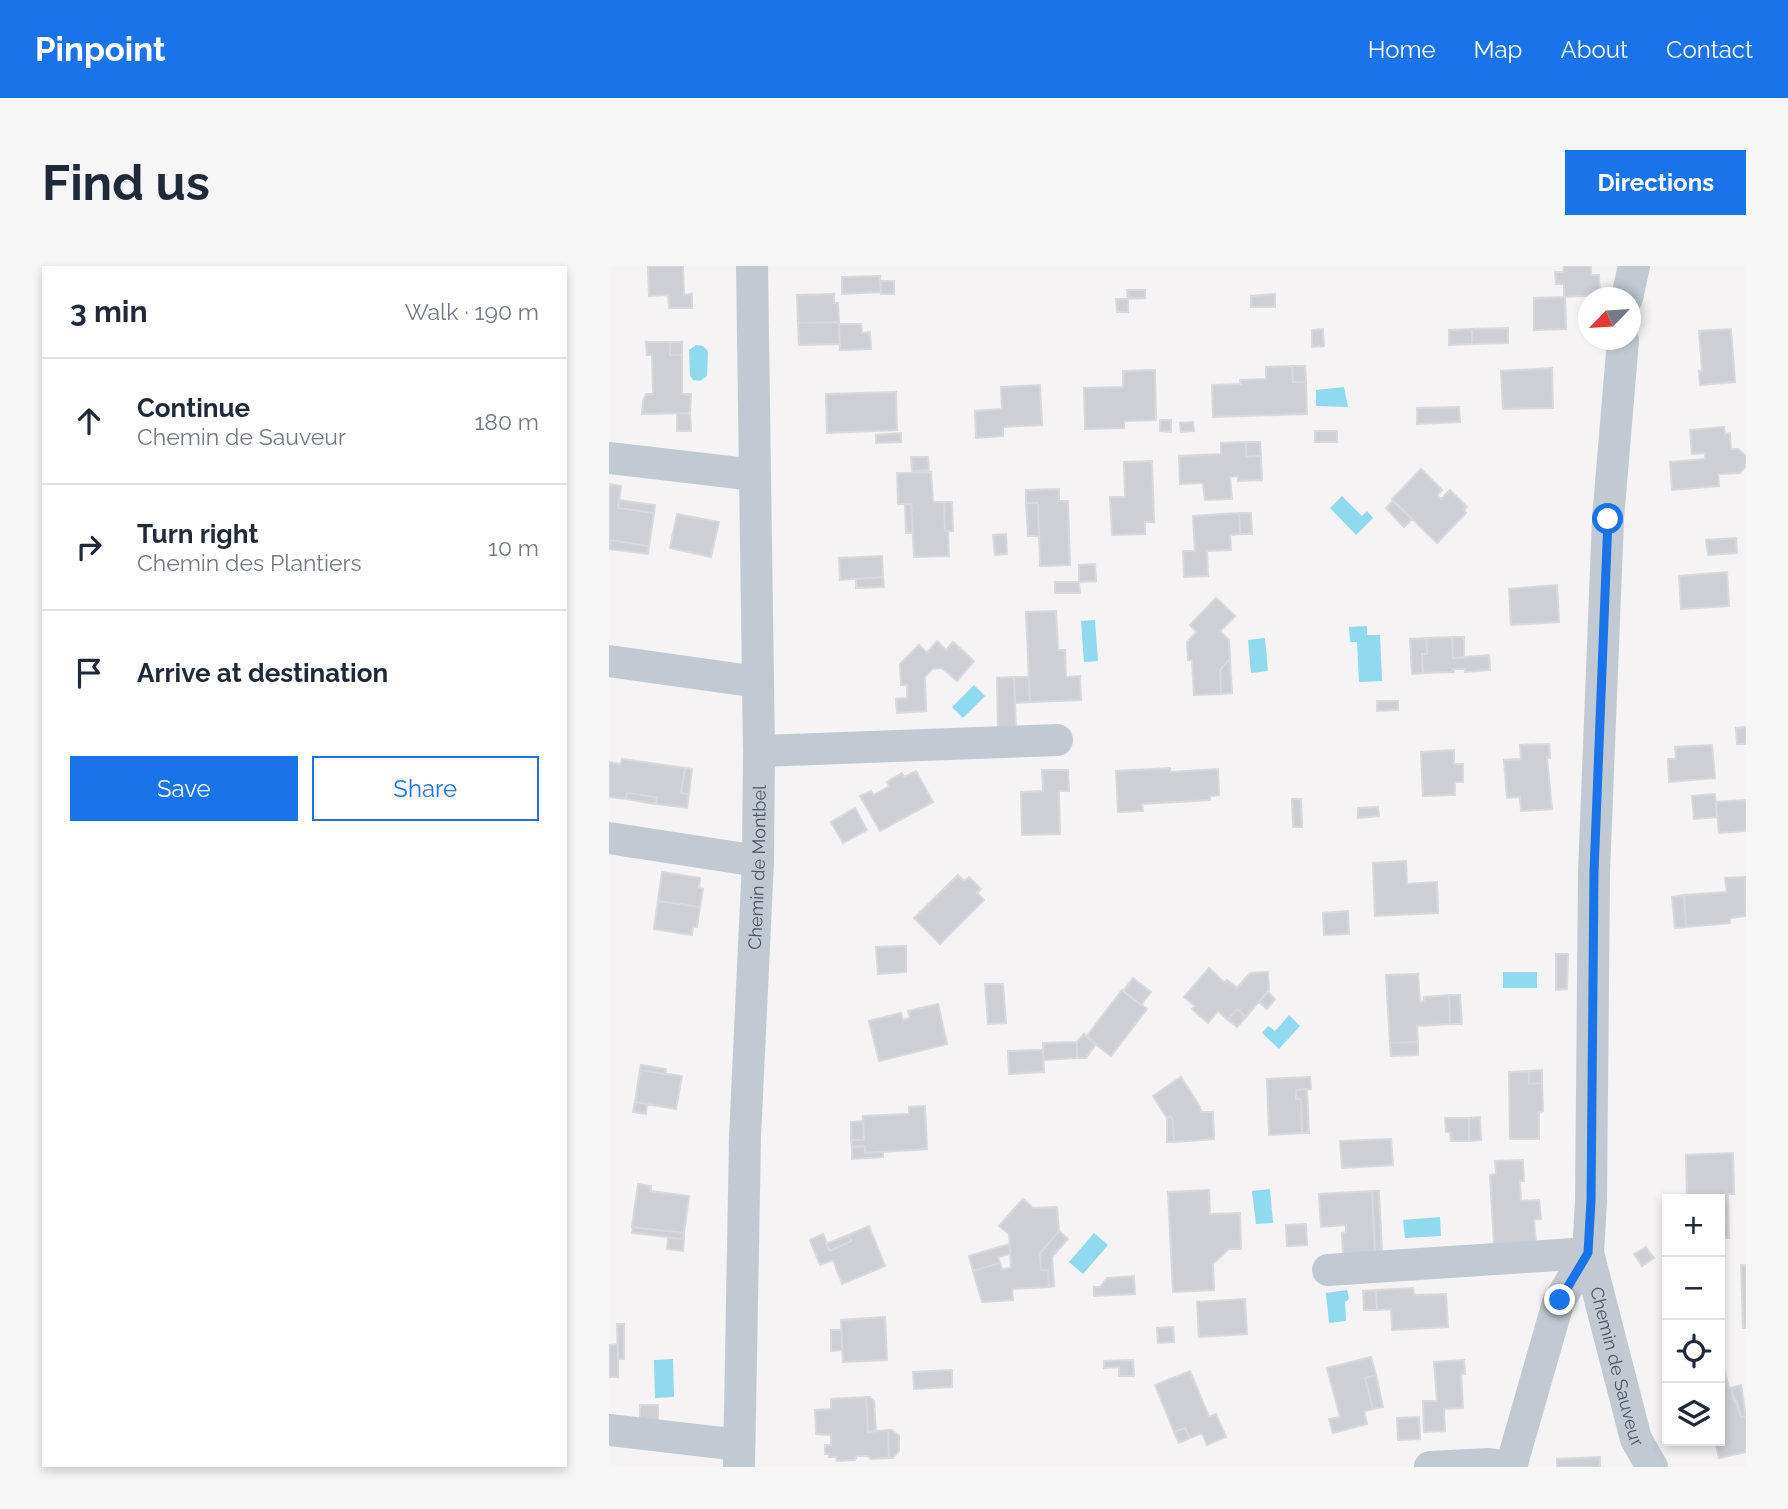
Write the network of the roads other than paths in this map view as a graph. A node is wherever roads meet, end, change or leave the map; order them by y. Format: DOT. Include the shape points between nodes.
graph roads {
  1 [pos="752,266"];
  2 [pos="1635,266"];
  3 [pos="1630,287"];
  4 [pos="1622,350"];
  5 [pos="609,458"];
  6 [pos="755,475"];
  7 [pos="609,662"];
  8 [pos="758,682"];
  9 [pos="1057,740"];
  10 [pos="759,751"];
  11 [pos="609,838"];
  12 [pos="758,861"];
  13 [pos="1588,1253"];
  14 [pos="1328,1270"];
  15 [pos="609,1430"];
  16 [pos="739,1456"];
  17 [pos="1430,1467"];
  18 [pos="1511,1467"];
  19 [pos="1652,1467"];
  1 -- 6 [label="street, Chemin de Montbel"];
  2 -- 3 [label="street"];
  4 -- 13 [label="street, Chemin de Sauveur" via="1608,519 1597,791"];
  5 -- 6 [label="street"];
  6 -- 8 [label="street, Chemin de Montbel"];
  7 -- 8 [label="street"];
  8 -- 10 [label="street, Chemin de Montbel"];
  9 -- 10 [label="street"];
  10 -- 12 [label="street, Chemin de Montbel"];
  11 -- 12 [label="street"];
  12 -- 16 [label="street, Chemin de Montbel" via="745,1137"];
  13 -- 14 [label="street"];
  13 -- 18 [label="street" via="1558,1303"];
  13 -- 19 [label="street, Chemin de Sauveur" via="1636,1439"];
  15 -- 16 [label="street"];
  17 -- 18 [label="street"];
}
